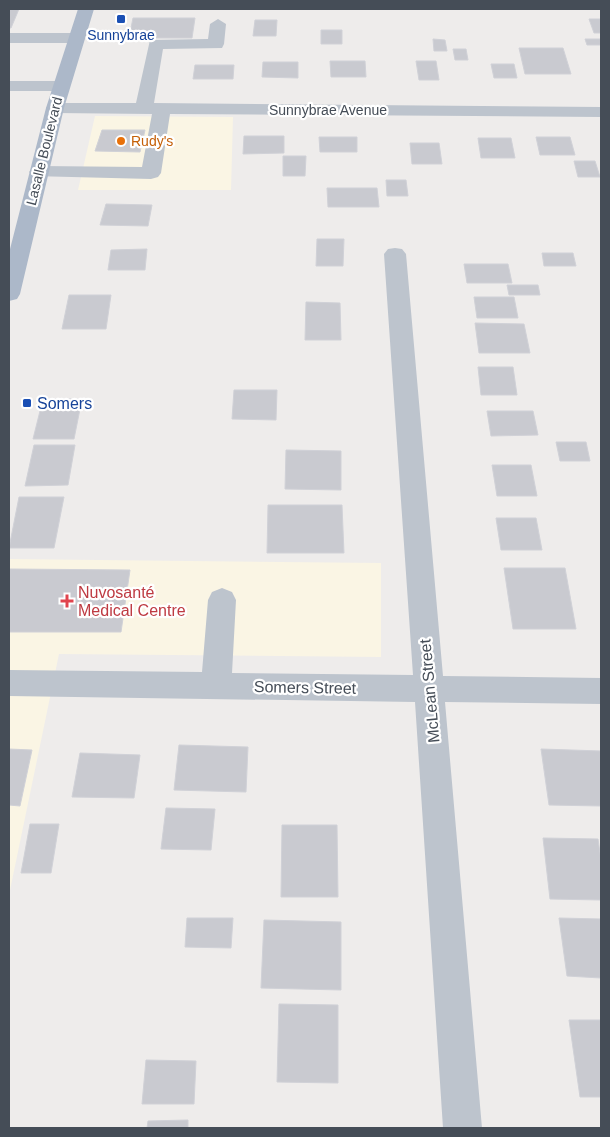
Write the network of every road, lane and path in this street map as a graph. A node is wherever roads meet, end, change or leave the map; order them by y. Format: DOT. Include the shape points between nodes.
graph roads {
  1 [pos="86,9"];
  2 [pos="218,24"];
  3 [pos="9,38"];
  4 [pos="76,38"];
  5 [pos="9,86"];
  6 [pos="61,86"];
  7 [pos="55,108"];
  8 [pos="153,108"];
  9 [pos="601,112"];
  10 [pos="39,172"];
  11 [pos="15,242"];
  12 [pos="395,254"];
  13 [pos="9,294"];
  14 [pos="222,600"];
  15 [pos="9,683"];
  16 [pos="216,686"];
  17 [pos="428,688"];
  18 [pos="601,691"];
  19 [pos="463,1128"];
  1 -- 4 [label="main road, Lasalle Boulevard"];
  2 -- 8 [label="street" via="216,44 156,44"];
  3 -- 4 [label="street"];
  4 -- 6 [label="main road, Lasalle Boulevard"];
  5 -- 6 [label="street"];
  6 -- 7 [label="main road, Lasalle Boulevard"];
  7 -- 8 [label="street, Sunnybrae Avenue"];
  7 -- 10 [label="main road, Lasalle Boulevard"];
  8 -- 9 [label="street, Sunnybrae Avenue"];
  8 -- 10 [label="street" via="151,173"];
  10 -- 11 [label="main road, Lasalle Boulevard"];
  11 -- 13 [label="main road, Lasalle Boulevard"];
  12 -- 17 [label="street, McLean Street"];
  14 -- 16 [label="street"];
  15 -- 16 [label="street, Somers Street"];
  16 -- 17 [label="street, Somers Street"];
  17 -- 18 [label="street, Somers Street"];
  17 -- 19 [label="street, McLean Street"];
}
